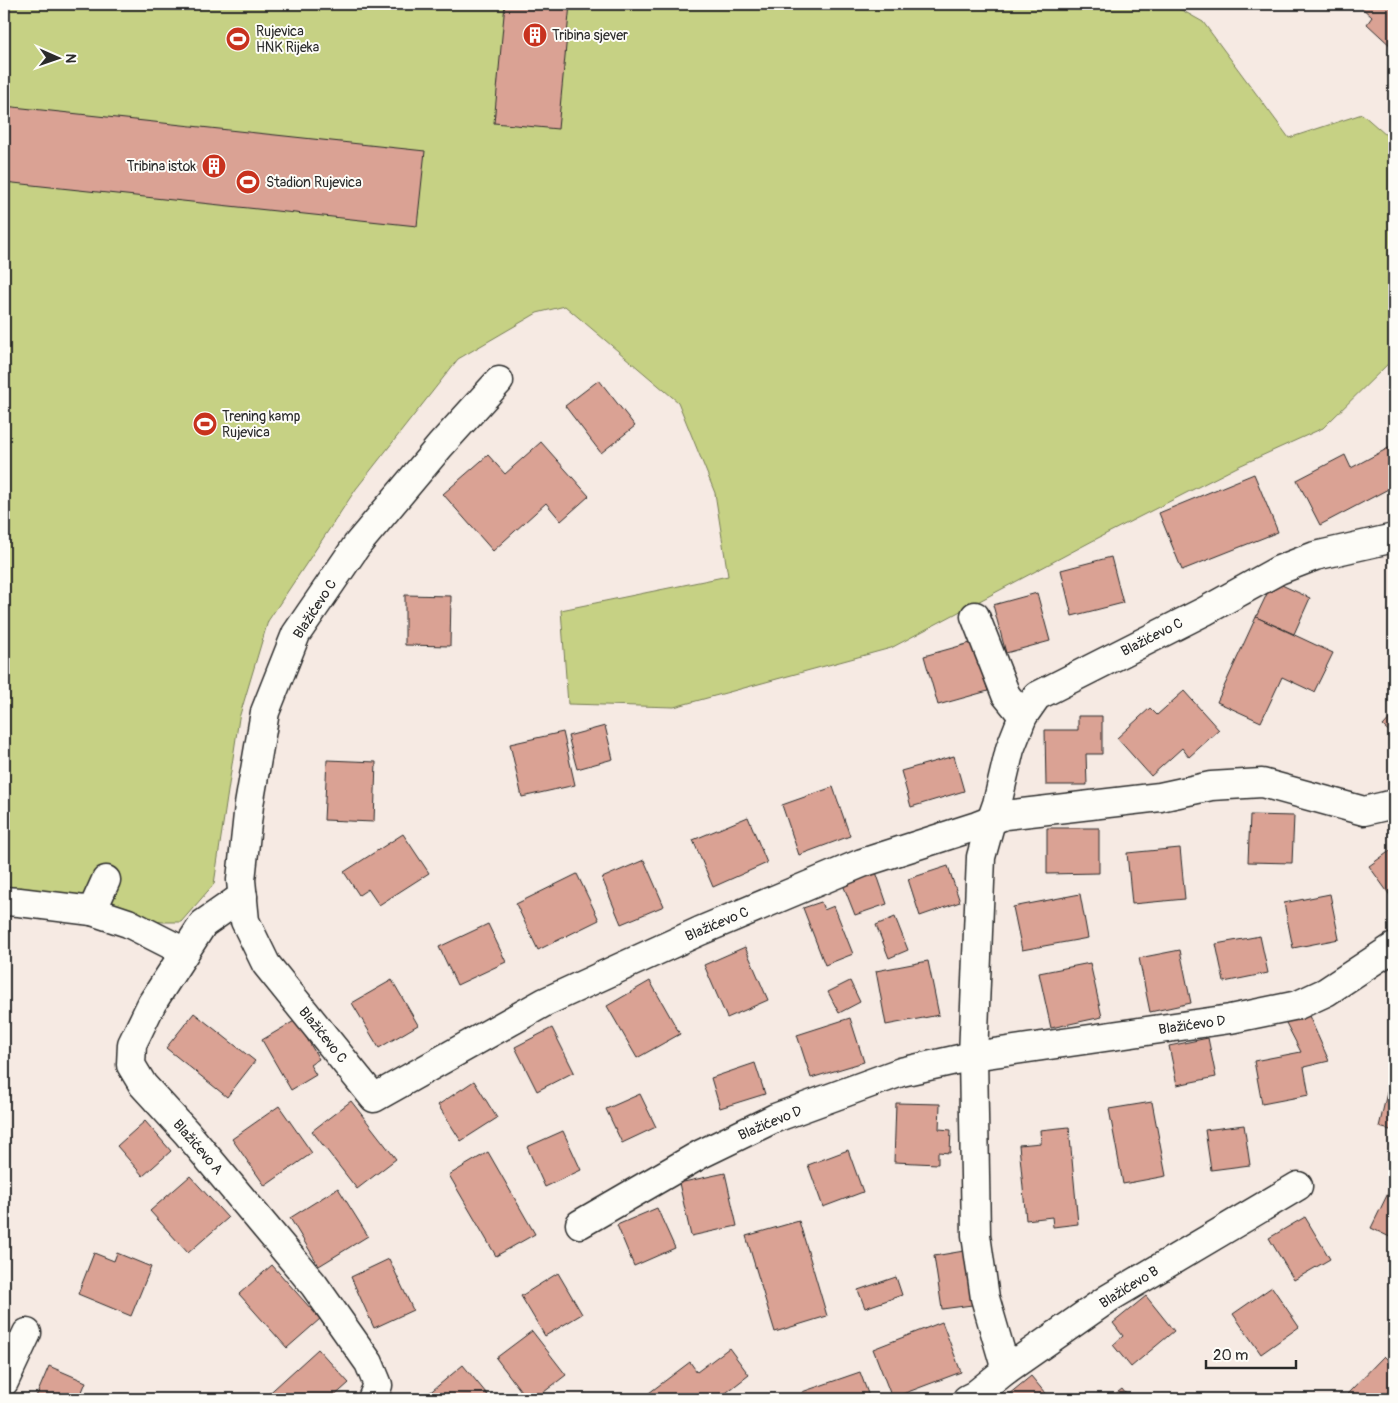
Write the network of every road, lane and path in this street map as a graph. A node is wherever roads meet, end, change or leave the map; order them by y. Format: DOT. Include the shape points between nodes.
graph roads {
  1 [pos="498,381"];
  2 [pos="1394,538"];
  3 [pos="975,616"];
  4 [pos="1023,716"];
  5 [pos="1394,804"];
  6 [pos="991,820"];
  7 [pos="106,880"];
  8 [pos="243,896"];
  9 [pos="4,902"];
  10 [pos="92,911"];
  11 [pos="1394,947"];
  12 [pos="185,952"];
  13 [pos="974,1056"];
  14 [pos="1298,1186"];
  15 [pos="580,1224"];
  16 [pos="27,1333"];
  17 [pos="1006,1370"];
  18 [pos="4,1382"];
  19 [pos="372,1399"];
  20 [pos="966,1399"];
  1 -- 8 [label="street, Blažićevo C" via="356,545 296,634 265,712 249,806 241,880"];
  2 -- 4 [label="street, Blažićevo C" via="1315,556 1279,570 1037,696"];
  3 -- 4 [label="street" via="1006,695"];
  4 -- 6 [label="street, Blažićevo C" via="1010,749"];
  5 -- 6 [label="street, Blažićevo C" via="1364,811 1262,783 1211,786 1160,797 1005,815"];
  6 -- 8 [label="street, Blažićevo C" via="862,863 700,931 546,1002 374,1098 266,964 245,921"];
  6 -- 13 [label="street, Blažićevo C" via="981,857"];
  7 -- 10 [label="street"];
  8 -- 12 [label="street, Blažićevo A" via="203,924"];
  9 -- 10 [label="street"];
  10 -- 12 [label="street" via="128,923"];
  11 -- 13 [label="street, Blažićevo D" via="1326,992 1298,1004 1230,1019"];
  12 -- 19 [label="street, Blažićevo A" via="152,1003 132,1044 131,1065 143,1084 314,1285 369,1363 378,1384"];
  13 -- 15 [label="street, Blažićevo D" via="901,1072 775,1118 701,1154"];
  13 -- 17 [label="street" via="976,1235 985,1298"];
  14 -- 17 [label="street, Blažićevo B" via="1109,1298"];
  16 -- 18 [label="street"];
  17 -- 20 [label="street, Blažićevo B"];
}
